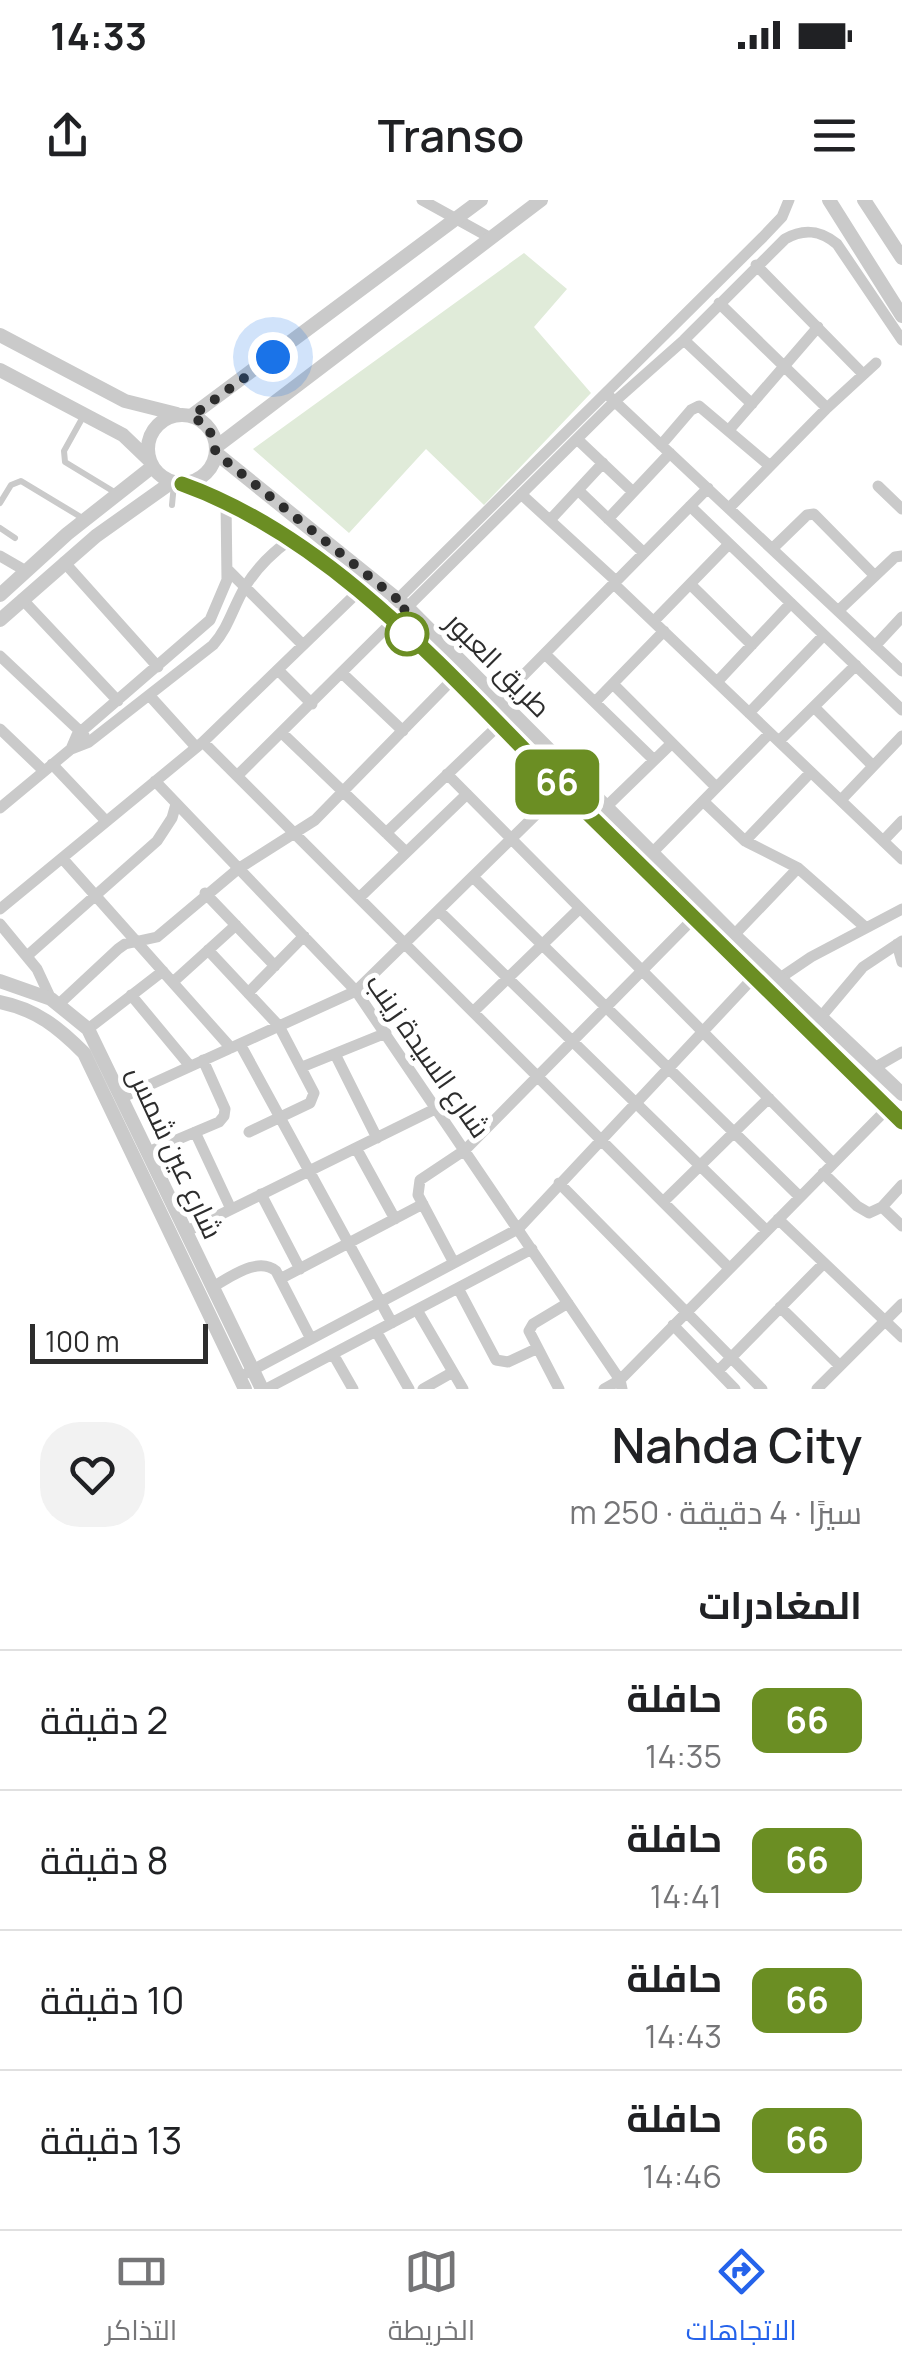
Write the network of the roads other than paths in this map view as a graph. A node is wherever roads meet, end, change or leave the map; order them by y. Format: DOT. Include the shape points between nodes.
graph roads {
  1 [pos="422,200"];
  2 [pos="481,200"];
  3 [pos="512,200"];
  4 [pos="541,200"];
  5 [pos="788,200"];
  6 [pos="829,200"];
  7 [pos="867,201"];
  8 [pos="522,214"];
  9 [pos="456,218"];
  10 [pos="489,237"];
  11 [pos="902,258"];
  12 [pos="756,265"];
  13 [pos="719,303"];
  14 [pos="900,307"];
  15 [pos="818,327"];
  16 [pos="0,335"];
  17 [pos="684,340"];
  18 [pos="902,340"];
  19 [pos="876,363"];
  20 [pos="784,366"];
  21 [pos="0,370"];
  22 [pos="863,374"];
  23 [pos="604,392"];
  24 [pos="614,402"];
  25 [pos="752,404"];
  26 [pos="827,408"];
  27 [pos="84,415"];
  28 [pos="185,415"];
  29 [pos="730,430"];
  30 [pos="577,439"];
  31 [pos="666,449"];
  32 [pos="216,450"];
  33 [pos="150,463"];
  34 [pos="603,464"];
  35 [pos="770,466"];
  36 [pos="176,483"];
  37 [pos="878,486"];
  38 [pos="708,488"];
  39 [pos="578,490"];
  40 [pos="633,492"];
  41 [pos="117,494"];
  42 [pos="521,494"];
  43 [pos="226,501"];
  44 [pos="0,503"];
  45 [pos="172,505"];
  46 [pos="690,506"];
  47 [pos="729,508"];
  48 [pos="902,509"];
  49 [pos="608,519"];
  50 [pos="85,520"];
  51 [pos="550,520"];
  52 [pos="0,528"];
  53 [pos="15,538"];
  54 [pos="292,539"];
  55 [pos="729,544"];
  56 [pos="772,549"];
  57 [pos="644,554"];
  58 [pos="0,556"];
  59 [pos="902,556"];
  60 [pos="64,562"];
  61 [pos="226,568"];
  62 [pos="26,570"];
  63 [pos="875,576"];
  64 [pos="615,582"];
  65 [pos="690,584"];
  66 [pos="245,586"];
  67 [pos="358,592"];
  68 [pos="0,596"];
  69 [pos="22,599"];
  70 [pos="402,603"];
  71 [pos="791,603"];
  72 [pos="838,611"];
  73 [pos="389,617"];
  74 [pos="902,617"];
  75 [pos="0,620"];
  76 [pos="654,621"];
  77 [pos="664,631"];
  78 [pos="824,635"];
  79 [pos="303,645"];
  80 [pos="752,645"];
  81 [pos="875,646"];
  82 [pos="546,654"];
  83 [pos="0,656"];
  84 [pos="856,665"];
  85 [pos="158,667"];
  86 [pos="278,670"];
  87 [pos="902,671"];
  88 [pos="344,674"];
  89 [pos="453,679"];
  90 [pos="717,682"];
  91 [pos="612,684"];
  92 [pos="150,695"];
  93 [pos="500,700"];
  94 [pos="118,701"];
  95 [pos="595,702"];
  96 [pos="312,704"];
  97 [pos="814,707"];
  98 [pos="902,710"];
  99 [pos="749,713"];
  100 [pos="499,725"];
  101 [pos="0,729"];
  102 [pos="403,731"];
  103 [pos="282,732"];
  104 [pos="902,736"];
  105 [pos="85,737"];
  106 [pos="775,737"];
  107 [pos="672,744"];
  108 [pos="200,745"];
  109 [pos="654,760"];
  110 [pos="873,766"];
  111 [pos="48,768"];
  112 [pos="811,772"];
  113 [pos="447,774"];
  114 [pos="237,776"];
  115 [pos="155,781"];
  116 [pos="563,788"];
  117 [pos="716,788"];
  118 [pos="344,792"];
  119 [pos="467,794"];
  120 [pos="840,800"];
  121 [pos="703,801"];
  122 [pos="2,802"];
  123 [pos="176,804"];
  124 [pos="606,807"];
  125 [pos="902,821"];
  126 [pos="106,822"];
  127 [pos="386,833"];
  128 [pos="294,835"];
  129 [pos="512,839"];
  130 [pos="745,840"];
  131 [pos="883,841"];
  132 [pos="406,852"];
  133 [pos="652,853"];
  134 [pos="62,858"];
  135 [pos="902,859"];
  136 [pos="798,868"];
  137 [pos="238,869"];
  138 [pos="473,877"];
  139 [pos="205,894"];
  140 [pos="96,895"];
  141 [pos="359,898"];
  142 [pos="580,908"];
  143 [pos="0,909"];
  144 [pos="902,909"];
  145 [pos="439,911"];
  146 [pos="694,918"];
  147 [pos="0,924"];
  148 [pos="236,925"];
  149 [pos="864,927"];
  150 [pos="734,935"];
  151 [pos="304,936"];
  152 [pos="134,942"];
  153 [pos="900,943"];
  154 [pos="406,944"];
  155 [pos="542,945"];
  156 [pos="208,950"];
  157 [pos="28,956"];
  158 [pos="902,962"];
  159 [pos="275,966"];
  160 [pos="163,970"];
  161 [pos="642,971"];
  162 [pos="754,977"];
  163 [pos="508,978"];
  164 [pos="780,978"];
  165 [pos="0,981"];
  166 [pos="173,982"];
  167 [pos="356,991"];
  168 [pos="248,993"];
  169 [pos="131,995"];
  170 [pos="55,1001"];
  171 [pos="0,1002"];
  172 [pos="606,1008"];
  173 [pos="473,1012"];
  174 [pos="820,1018"];
  175 [pos="280,1026"];
  176 [pos="88,1029"];
  177 [pos="703,1032"];
  178 [pos="386,1033"];
  179 [pos="572,1041"];
  180 [pos="235,1046"];
  181 [pos="902,1052"];
  182 [pos="335,1054"];
  183 [pos="203,1060"];
  184 [pos="190,1066"];
  185 [pos="302,1067"];
  186 [pos="668,1068"];
  187 [pos="874,1068"];
  188 [pos="538,1076"];
  189 [pos="902,1094"];
  190 [pos="123,1096"];
  191 [pos="769,1098"];
  192 [pos="636,1103"];
  193 [pos="437,1108"];
  194 [pos="888,1108"];
  195 [pos="280,1117"];
  196 [pos="902,1122"];
  197 [pos="195,1132"];
  198 [pos="249,1132"];
  199 [pos="734,1133"];
  200 [pos="377,1138"];
  201 [pos="601,1139"];
  202 [pos="356,1148"];
  203 [pos="465,1150"];
  204 [pos="148,1152"];
  205 [pos="834,1163"];
  206 [pos="700,1166"];
  207 [pos="309,1171"];
  208 [pos="823,1173"];
  209 [pos="559,1183"];
  210 [pos="902,1185"];
  211 [pos="261,1194"];
  212 [pos="800,1197"];
  213 [pos="664,1202"];
  214 [pos="423,1204"];
  215 [pos="882,1207"];
  216 [pos="231,1209"];
  217 [pos="395,1219"];
  218 [pos="778,1219"];
  219 [pos="902,1226"];
  220 [pos="518,1228"];
  221 [pos="767,1231"];
  222 [pos="186,1232"];
  223 [pos="349,1244"];
  224 [pos="532,1249"];
  225 [pos="454,1263"];
  226 [pos="824,1263"];
  227 [pos="730,1268"];
  228 [pos="300,1269"];
  229 [pos="280,1279"];
  230 [pos="212,1286"];
  231 [pos="458,1288"];
  232 [pos="380,1302"];
  233 [pos="568,1302"];
  234 [pos="902,1304"];
  235 [pos="780,1308"];
  236 [pos="417,1310"];
  237 [pos="686,1312"];
  238 [pos="885,1321"];
  239 [pos="392,1323"];
  240 [pos="673,1325"];
  241 [pos="376,1331"];
  242 [pos="902,1337"];
  243 [pos="311,1339"];
  244 [pos="536,1349"];
  245 [pos="333,1354"];
  246 [pos="731,1358"];
  247 [pos="840,1366"];
  248 [pos="718,1371"];
  249 [pos="453,1372"];
  250 [pos="246,1379"];
  251 [pos="621,1384"];
  252 [pos="264,1389"];
  253 [pos="354,1389"];
  254 [pos="409,1389"];
  255 [pos="423,1389"];
  256 [pos="462,1389"];
  257 [pos="559,1389"];
  258 [pos="604,1389"];
  259 [pos="735,1389"];
  260 [pos="762,1389"];
  261 [pos="817,1389"];
  1 -- 9 [label="street"];
  2 -- 9 [label="street"];
  3 -- 8 [label="street"];
  4 -- 8 [label="street"];
  5 -- 23 [label="street" via="774,225"];
  6 -- 14 [label="street"];
  7 -- 11 [label="street"];
  8 -- 10 [label="street"];
  9 -- 10 [label="street"];
  9 -- 28 [label="street"];
  10 -- 32 [label="street"];
  12 -- 13 [label="street"];
  12 -- 15 [label="street"];
  12 -- 18 [label="street" via="794,233 828,236"];
  13 -- 17 [label="street"];
  13 -- 20 [label="street"];
  15 -- 20 [label="street"];
  15 -- 22 [label="street"];
  16 -- 28 [label="street" via="125,401"];
  17 -- 24 [label="street"];
  17 -- 25 [label="street"];
  19 -- 22 [label="street"];
  20 -- 25 [label="street"];
  20 -- 26 [label="street"];
  21 -- 27 [label="street"];
  22 -- 26 [label="street"];
  23 -- 24 [label="street"];
  23 -- 70 [label="street"];
  24 -- 30 [label="street"];
  24 -- 31 [label="street"];
  25 -- 29 [label="street"];
  26 -- 35 [label="street"];
  27 -- 33 [label="street" via="129,439"];
  27 -- 41 [label="lane" via="64,451 65,462"];
  28 -- 32 [label="street" via="209,428"];
  28 -- 33 [label="street" via="166,418 150,435"];
  29 -- 31 [label="street" via="696,406"];
  29 -- 35 [label="street"];
  30 -- 34 [label="street"];
  30 -- 42 [label="street"];
  31 -- 38 [label="street"];
  31 -- 40 [label="street"];
  32 -- 36 [label="street" via="201,478"];
  32 -- 70 [label="street, طريق العبور"];
  33 -- 36 [label="street"];
  33 -- 41 [label="street"];
  34 -- 39 [label="street"];
  34 -- 40 [label="street"];
  35 -- 47 [label="street"];
  36 -- 43 [label="street, طريق العبور"];
  36 -- 45 [label="lane"];
  36 -- 60 [label="street"];
  37 -- 48 [label="street"];
  38 -- 46 [label="street"];
  38 -- 47 [label="street"];
  39 -- 49 [label="street"];
  39 -- 51 [label="street"];
  40 -- 49 [label="street"];
  41 -- 50 [label="street"];
  42 -- 51 [label="street"];
  42 -- 70 [label="street"];
  43 -- 54 [label="street, طريق العبور"];
  43 -- 61 [label="street"];
  44 -- 50 [label="lane" via="21,482"];
  46 -- 55 [label="street"];
  46 -- 57 [label="street"];
  47 -- 56 [label="street"];
  49 -- 57 [label="street"];
  50 -- 62 [label="street"];
  51 -- 64 [label="street"];
  52 -- 53 [label="lane"];
  54 -- 66 [label="street"];
  54 -- 67 [label="street, طريق العبور"];
  55 -- 65 [label="street"];
  55 -- 71 [label="street"];
  56 -- 63 [label="street" via="814,514"];
  56 -- 72 [label="street"];
  57 -- 64 [label="street"];
  58 -- 62 [label="street"];
  59 -- 63 [label="street"];
  60 -- 69 [label="street"];
  60 -- 85 [label="street"];
  61 -- 66 [label="street"];
  61 -- 85 [label="street" via="210,620"];
  62 -- 68 [label="street"];
  63 -- 72 [label="street"];
  64 -- 76 [label="street"];
  64 -- 82 [label="street"];
  65 -- 76 [label="street"];
  65 -- 80 [label="street"];
  66 -- 79 [label="street"];
  66 -- 92 [label="street" via="222,636"];
  67 -- 73 [label="street, طريق العبور"];
  67 -- 79 [label="street"];
  69 -- 75 [label="street"];
  69 -- 94 [label="street"];
  70 -- 73 [label="street"];
  70 -- 93 [label="street, طريق العبور"];
  71 -- 78 [label="street"];
  71 -- 80 [label="street"];
  72 -- 81 [label="street"];
  73 -- 88 [label="street"];
  73 -- 89 [label="street, طريق العبور"];
  74 -- 81 [label="street"];
  76 -- 77 [label="street"];
  77 -- 90 [label="street"];
  77 -- 91 [label="street"];
  78 -- 84 [label="street"];
  78 -- 99 [label="street"];
  79 -- 86 [label="street"];
  80 -- 90 [label="street"];
  81 -- 87 [label="street"];
  82 -- 93 [label="street"];
  82 -- 95 [label="street"];
  83 -- 105 [label="street"];
  84 -- 97 [label="street"];
  84 -- 98 [label="street"];
  85 -- 94 [label="street"];
  86 -- 96 [label="street"];
  86 -- 108 [label="street"];
  88 -- 96 [label="street"];
  88 -- 102 [label="street"];
  89 -- 100 [label="street, طريق العبور"];
  89 -- 102 [label="street"];
  90 -- 99 [label="street"];
  91 -- 95 [label="street"];
  91 -- 107 [label="street"];
  92 -- 105 [label="street"];
  92 -- 108 [label="street"];
  93 -- 124 [label="street, طريق العبور"];
  94 -- 105 [label="street"];
  95 -- 109 [label="street"];
  96 -- 103 [label="street"];
  97 -- 106 [label="street"];
  97 -- 110 [label="street"];
  99 -- 106 [label="street"];
  100 -- 113 [label="street"];
  100 -- 116 [label="street, طريق العبور"];
  101 -- 111 [label="street"];
  102 -- 118 [label="street"];
  103 -- 114 [label="street"];
  103 -- 118 [label="street"];
  104 -- 110 [label="street"];
  105 -- 111 [label="street"];
  106 -- 112 [label="street"];
  106 -- 117 [label="street"];
  107 -- 109 [label="street"];
  107 -- 117 [label="street"];
  108 -- 114 [label="street"];
  108 -- 115 [label="street"];
  109 -- 124 [label="street"];
  110 -- 120 [label="street"];
  111 -- 122 [label="street"];
  111 -- 126 [label="street"];
  112 -- 120 [label="street"];
  112 -- 130 [label="street"];
  113 -- 119 [label="street"];
  113 -- 127 [label="street"];
  114 -- 128 [label="street"];
  115 -- 123 [label="street, شارع السيدة زينب"];
  115 -- 126 [label="street"];
  116 -- 129 [label="street"];
  116 -- 146 [label="street, طريق العبور"];
  117 -- 121 [label="street"];
  118 -- 127 [label="street"];
  118 -- 128 [label="street"];
  119 -- 129 [label="street"];
  119 -- 132 [label="street"];
  120 -- 131 [label="street"];
  121 -- 130 [label="street"];
  121 -- 133 [label="street"];
  123 -- 137 [label="street, شارع السيدة زينب"];
  123 -- 140 [label="street" via="166,830"];
  124 -- 133 [label="street, طريق العبور"];
  125 -- 131 [label="street"];
  126 -- 134 [label="street"];
  127 -- 132 [label="street"];
  128 -- 137 [label="street"];
  128 -- 141 [label="street"];
  129 -- 138 [label="street"];
  129 -- 142 [label="street"];
  130 -- 136 [label="street"];
  131 -- 135 [label="street"];
  132 -- 141 [label="street"];
  133 -- 150 [label="street, طريق العبور"];
  134 -- 140 [label="street"];
  134 -- 143 [label="street"];
  136 -- 149 [label="street"];
  136 -- 150 [label="street"];
  137 -- 139 [label="street"];
  137 -- 151 [label="street, شارع السيدة زينب"];
  138 -- 145 [label="street"];
  138 -- 155 [label="street"];
  139 -- 148 [label="street"];
  139 -- 152 [label="street" via="157,937"];
  140 -- 152 [label="street"];
  140 -- 157 [label="street"];
  141 -- 154 [label="street"];
  142 -- 155 [label="street"];
  142 -- 161 [label="street"];
  144 -- 149 [label="street"];
  145 -- 154 [label="street"];
  145 -- 163 [label="street"];
  146 -- 161 [label="street"];
  146 -- 162 [label="street, طريق العبور"];
  147 -- 157 [label="street"];
  148 -- 156 [label="street"];
  148 -- 159 [label="street"];
  149 -- 164 [label="street"];
  150 -- 164 [label="street, طريق العبور"];
  151 -- 159 [label="street"];
  151 -- 167 [label="street, شارع السيدة زينب"];
  152 -- 160 [label="street"];
  152 -- 170 [label="street"];
  153 -- 158 [label="street"];
  153 -- 174 [label="street" via="846,982"];
  154 -- 167 [label="street"];
  154 -- 173 [label="street"];
  155 -- 163 [label="street"];
  155 -- 172 [label="street"];
  156 -- 166 [label="street"];
  156 -- 168 [label="street"];
  157 -- 170 [label="street"];
  159 -- 168 [label="street"];
  160 -- 166 [label="street"];
  160 -- 169 [label="street"];
  161 -- 172 [label="street"];
  161 -- 177 [label="street"];
  162 -- 177 [label="street"];
  162 -- 194 [label="street, طريق العبور"];
  163 -- 173 [label="street"];
  163 -- 179 [label="street"];
  164 -- 174 [label="street, طريق العبور"];
  165 -- 170 [label="street, شارع عين شمس"];
  166 -- 180 [label="street"];
  167 -- 175 [label="street"];
  167 -- 178 [label="street, شارع السيدة زينب"];
  168 -- 175 [label="street"];
  169 -- 176 [label="street"];
  169 -- 184 [label="street"];
  170 -- 176 [label="street, شارع عين شمس"];
  171 -- 250 [label="street, شارع عين شمس" via="57,1026 84,1053"];
  172 -- 179 [label="street"];
  172 -- 186 [label="street"];
  173 -- 188 [label="street"];
  174 -- 187 [label="street, طريق العبور"];
  175 -- 180 [label="street"];
  175 -- 185 [label="street"];
  176 -- 190 [label="street, شارع عين شمس"];
  177 -- 186 [label="street"];
  177 -- 191 [label="street"];
  178 -- 182 [label="street"];
  178 -- 193 [label="street, شارع السيدة زينب"];
  179 -- 188 [label="street"];
  179 -- 192 [label="street"];
  180 -- 183 [label="street"];
  180 -- 195 [label="street"];
  181 -- 187 [label="street"];
  182 -- 185 [label="street"];
  182 -- 200 [label="street"];
  183 -- 184 [label="street"];
  183 -- 197 [label="street" via="226,1112"];
  184 -- 190 [label="street"];
  185 -- 195 [label="street" via="313,1100"];
  186 -- 192 [label="street"];
  186 -- 199 [label="street"];
  187 -- 189 [label="street, طريق العبور"];
  188 -- 201 [label="street"];
  188 -- 203 [label="street"];
  190 -- 204 [label="street, شارع عين شمس"];
  191 -- 199 [label="street"];
  191 -- 205 [label="street"];
  192 -- 201 [label="street"];
  192 -- 206 [label="street"];
  193 -- 200 [label="street"];
  193 -- 203 [label="street, شارع السيدة زينب"];
  194 -- 196 [label="street, طريق العبور"];
  194 -- 205 [label="street"];
  195 -- 198 [label="street"];
  195 -- 207 [label="street"];
  197 -- 204 [label="street"];
  197 -- 216 [label="street"];
  199 -- 206 [label="street"];
  199 -- 212 [label="street"];
  200 -- 202 [label="street"];
  201 -- 209 [label="street"];
  201 -- 213 [label="street"];
  202 -- 207 [label="street"];
  202 -- 217 [label="street"];
  203 -- 214 [label="street" via="420,1180"];
  203 -- 220 [label="street, شارع السيدة زينب"];
  204 -- 222 [label="street, شارع عين شمس"];
  205 -- 208 [label="street"];
  206 -- 213 [label="street"];
  206 -- 221 [label="street"];
  207 -- 211 [label="street"];
  207 -- 223 [label="street"];
  208 -- 212 [label="street"];
  208 -- 215 [label="street" via="862,1211"];
  209 -- 220 [label="street"];
  209 -- 237 [label="street"];
  210 -- 215 [label="street"];
  211 -- 216 [label="street"];
  211 -- 228 [label="street"];
  212 -- 218 [label="street"];
  213 -- 227 [label="street"];
  214 -- 217 [label="street"];
  214 -- 225 [label="street"];
  215 -- 219 [label="street"];
  216 -- 222 [label="street"];
  217 -- 223 [label="street"];
  218 -- 221 [label="street"];
  218 -- 226 [label="street"];
  220 -- 224 [label="street, شارع السيدة زينب"];
  220 -- 225 [label="street"];
  221 -- 227 [label="street"];
  222 -- 230 [label="street, شارع عين شمس"];
  223 -- 228 [label="street"];
  223 -- 232 [label="street"];
  224 -- 231 [label="street"];
  224 -- 233 [label="street, شارع السيدة زينب"];
  225 -- 232 [label="street"];
  226 -- 235 [label="street"];
  226 -- 238 [label="street"];
  227 -- 237 [label="street"];
  228 -- 229 [label="street"];
  229 -- 230 [label="street" via="258,1264"];
  229 -- 243 [label="street"];
  230 -- 250 [label="street, شارع عين شمس"];
  231 -- 236 [label="street"];
  231 -- 244 [label="street" via="496,1360 508,1362"];
  232 -- 239 [label="street"];
  232 -- 243 [label="street"];
  233 -- 244 [label="street" via="530,1327"];
  233 -- 251 [label="street, شارع السيدة زينب"];
  234 -- 238 [label="street"];
  235 -- 246 [label="street"];
  235 -- 247 [label="street"];
  236 -- 239 [label="street"];
  236 -- 249 [label="street"];
  237 -- 240 [label="street"];
  237 -- 246 [label="street"];
  238 -- 242 [label="street"];
  238 -- 247 [label="street"];
  239 -- 241 [label="street"];
  240 -- 248 [label="street"];
  240 -- 251 [label="street"];
  241 -- 245 [label="street"];
  241 -- 254 [label="street"];
  243 -- 250 [label="street"];
  244 -- 257 [label="street"];
  245 -- 252 [label="street"];
  245 -- 253 [label="street"];
  246 -- 248 [label="street"];
  246 -- 260 [label="street"];
  247 -- 261 [label="street"];
  248 -- 259 [label="street"];
  249 -- 255 [label="street"];
  249 -- 256 [label="street"];
  250 -- 252 [label="street, شارع عين شمس"];
  251 -- 258 [label="street"];
}
